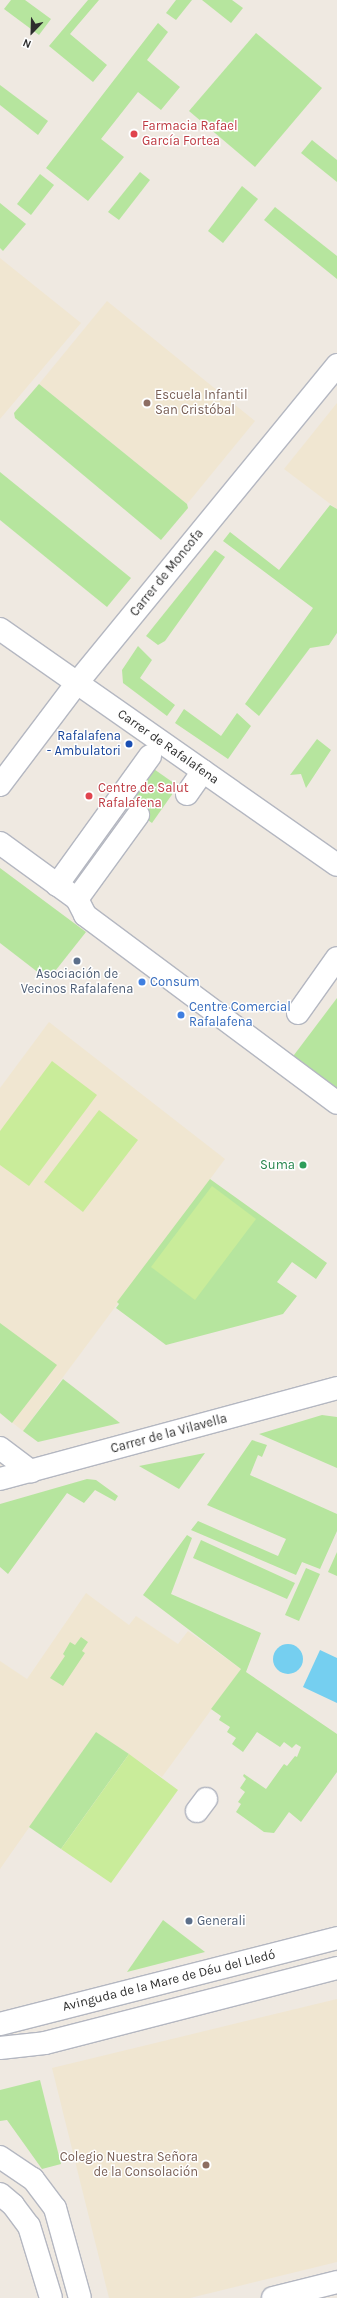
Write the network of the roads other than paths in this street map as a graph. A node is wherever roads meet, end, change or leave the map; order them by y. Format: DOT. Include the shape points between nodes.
graph roads {
  1 [pos="337,364"];
  2 [pos="0,629"];
  3 [pos="76,683"];
  4 [pos="150,756"];
  5 [pos="203,771"];
  6 [pos="0,784"];
  7 [pos="187,794"];
  8 [pos="138,815"];
  9 [pos="0,843"];
  10 [pos="337,865"];
  11 [pos="57,885"];
  12 [pos="77,899"];
  13 [pos="337,958"];
  14 [pos="298,1013"];
  15 [pos="337,1103"];
  16 [pos="337,1388"];
  17 [pos="0,1448"];
  18 [pos="31,1471"];
  19 [pos="0,1480"];
  20 [pos="337,1938"];
  21 [pos="337,1968"];
  22 [pos="76,1990"];
  23 [pos="64,2008"];
  24 [pos="0,2024"];
  25 [pos="0,2048"];
  26 [pos="0,2156"];
  27 [pos="0,2194"];
  28 [pos="337,2282"];
  29 [pos="51,2298"];
  30 [pos="80,2298"];
  31 [pos="273,2298"];
  1 -- 3 [label="street, Carrer de Moncofa"];
  2 -- 3 [label="street, Carrer de Rafalafena"];
  3 -- 5 [label="street, Carrer de Rafalafena"];
  3 -- 6 [label="street, Carrer de Moncofa"];
  4 -- 11 [label="street"];
  5 -- 7 [label="street"];
  5 -- 10 [label="street, Carrer de Rafalafena"];
  8 -- 12 [label="street"];
  9 -- 11 [label="street"];
  11 -- 12 [label="street"];
  12 -- 15 [label="street" via="86,915"];
  13 -- 14 [label="street"];
  16 -- 18 [label="street, Carrer de la Vilavella"];
  17 -- 18 [label="street"];
  18 -- 19 [label="street, Carrer de la Vilavella"];
  20 -- 23 [label="street, Avinguda de la Mare de Déu del Lledó"];
  21 -- 25 [label="street" via="45,2043"];
  22 -- 23 [label="street"];
  23 -- 24 [label="street, Avinguda de la Mare de Déu del Lledó"];
  26 -- 30 [label="street" via="33,2179 55,2208"];
  27 -- 29 [label="street" via="13,2205 29,2226"];
  28 -- 31 [label="street"];
}
